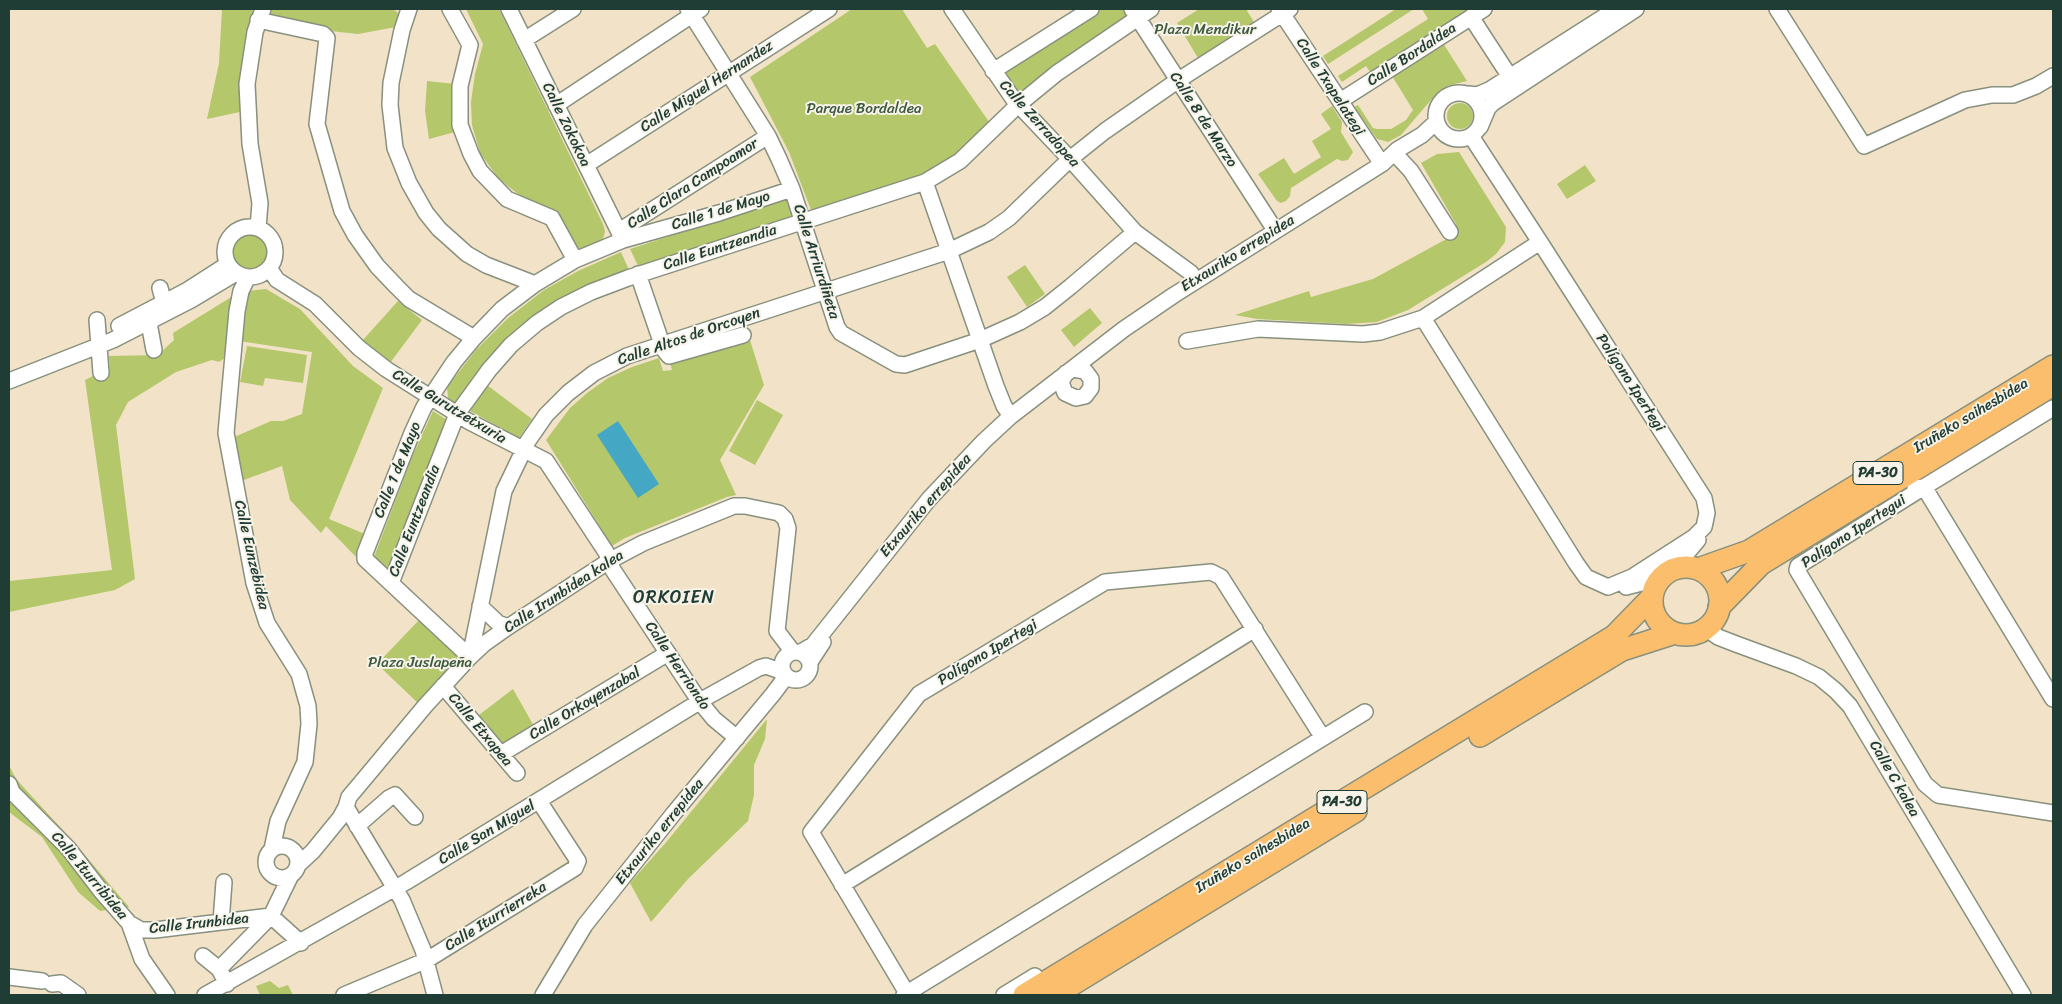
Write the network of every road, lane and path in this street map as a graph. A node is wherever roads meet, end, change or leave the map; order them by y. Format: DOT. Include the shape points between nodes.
graph roads {
  1 [pos="409,9"];
  2 [pos="450,9"];
  3 [pos="510,9"];
  4 [pos="573,9"];
  5 [pos="829,9"];
  6 [pos="1092,9"];
  7 [pos="1152,9"];
  8 [pos="1616,9"];
  9 [pos="1636,9"];
  10 [pos="1777,9"];
  11 [pos="956,10"];
  12 [pos="1284,10"];
  13 [pos="694,11"];
  14 [pos="1478,13"];
  15 [pos="1134,14"];
  16 [pos="261,15"];
  17 [pos="524,40"];
  18 [pos="993,71"];
  19 [pos="730,74"];
  20 [pos="2053,76"];
  21 [pos="1510,77"];
  22 [pos="1177,81"];
  23 [pos="1468,94"];
  24 [pos="1340,102"];
  25 [pos="556,105"];
  26 [pos="1018,105"];
  27 [pos="1436,122"];
  28 [pos="1476,132"];
  29 [pos="768,136"];
  30 [pos="1450,138"];
  31 [pos="1398,157"];
  32 [pos="1070,159"];
  33 [pos="1382,164"];
  34 [pos="586,165"];
  35 [pos="925,182"];
  36 [pos="792,189"];
  37 [pos="802,222"];
  38 [pos="258,228"];
  39 [pos="1275,230"];
  40 [pos="1135,232"];
  41 [pos="1450,232"];
  42 [pos="621,236"];
  43 [pos="1540,242"];
  44 [pos="949,252"];
  45 [pos="575,260"];
  46 [pos="268,268"];
  47 [pos="237,271"];
  48 [pos="638,274"];
  49 [pos="1195,281"];
  50 [pos="534,284"];
  51 [pos="826,291"];
  52 [pos="1423,318"];
  53 [pos="97,320"];
  54 [pos="149,323"];
  55 [pos="743,335"];
  56 [pos="474,338"];
  57 [pos="980,340"];
  58 [pos="99,341"];
  59 [pos="1187,341"];
  60 [pos="662,344"];
  61 [pos="154,350"];
  62 [pos="1098,350"];
  63 [pos="2053,357"];
  64 [pos="2053,366"];
  65 [pos="9,370"];
  66 [pos="1069,371"];
  67 [pos="101,373"];
  68 [pos="1089,375"];
  69 [pos="9,381"];
  70 [pos="2043,381"];
  71 [pos="1063,390"];
  72 [pos="430,399"];
  73 [pos="2053,408"];
  74 [pos="457,414"];
  75 [pos="1011,416"];
  76 [pos="523,450"];
  77 [pos="1924,487"];
  78 [pos="1704,527"];
  79 [pos="1817,529"];
  80 [pos="609,561"];
  81 [pos="1672,578"];
  82 [pos="391,583"];
  83 [pos="1608,587"];
  84 [pos="480,606"];
  85 [pos="1719,607"];
  86 [pos="508,627"];
  87 [pos="1255,628"];
  88 [pos="1706,628"];
  89 [pos="1675,633"];
  90 [pos="668,653"];
  91 [pos="801,656"];
  92 [pos="470,658"];
  93 [pos="787,676"];
  94 [pos="444,686"];
  95 [pos="2053,699"];
  96 [pos="700,702"];
  97 [pos="1365,712"];
  98 [pos="737,738"];
  99 [pos="1323,738"];
  100 [pos="501,754"];
  101 [pos="517,773"];
  102 [pos="11,788"];
  103 [pos="539,801"];
  104 [pos="346,808"];
  105 [pos="2053,813"];
  106 [pos="416,817"];
  107 [pos="357,826"];
  108 [pos="272,849"];
  109 [pos="294,871"];
  110 [pos="224,882"];
  111 [pos="842,885"];
  112 [pos="396,888"];
  113 [pos="1199,888"];
  114 [pos="271,916"];
  115 [pos="221,922"];
  116 [pos="129,923"];
  117 [pos="300,942"];
  118 [pos="203,956"];
  119 [pos="427,960"];
  120 [pos="219,969"];
  121 [pos="9,977"];
  122 [pos="227,984"];
  123 [pos="47,987"];
  124 [pos="78,995"];
  125 [pos="167,995"];
  126 [pos="205,995"];
  127 [pos="344,995"];
  128 [pos="435,995"];
  129 [pos="543,995"];
  130 [pos="551,995"];
  131 [pos="906,995"];
  132 [pos="1004,995"];
  133 [pos="1024,995"];
  134 [pos="1055,995"];
  135 [pos="2024,995"];
  1 -- 50 [label="street" via="391,83 390,105 395,148 409,183 426,214 467,254 486,266"];
  2 -- 45 [label="street" via="470,45 460,86 460,125 471,154 480,171 507,200 552,218"];
  3 -- 17 [label="street, Calle Zokokoa"];
  4 -- 17 [label="street"];
  5 -- 19 [label="street, Calle Miguel Hernandez"];
  6 -- 18 [label="street"];
  7 -- 15 [label="street, Calle Euntzeandia"];
  8 -- 21 [label="street"];
  9 -- 28 [label="street" via="1493,103"];
  10 -- 20 [label="street" via="1864,146 1959,102 1992,94 2013,95"];
  11 -- 18 [label="street, Calle Zerradopea"];
  12 -- 22 [label="street, Calle Altos de Orcoyen"];
  12 -- 24 [label="street, Calle Txapelategi"];
  13 -- 19 [label="street, Calle Arriurdiñeta"];
  13 -- 25 [label="street"];
  14 -- 21 [label="street"];
  14 -- 24 [label="street, Calle Bordaldea"];
  15 -- 22 [label="street, Calle 8 de Marzo"];
  15 -- 26 [label="street, Calle Euntzeandia"];
  16 -- 38 [label="street" via="247,84 250,144 260,203"];
  16 -- 56 [label="street" via="327,38 317,124 342,211 360,243 409,299"];
  17 -- 25 [label="street, Calle Zokokoa"];
  18 -- 26 [label="street, Calle Zerradopea"];
  19 -- 29 [label="street, Calle Arriurdiñeta"];
  19 -- 34 [label="street, Calle Miguel Hernandez"];
  21 -- 23 [label="street" via="1489,90"];
  22 -- 32 [label="street, Calle Altos de Orcoyen"];
  22 -- 39 [label="street, Calle 8 de Marzo"];
  23 -- 27 [label="street" via="1455,93 1444,98 1436,109"];
  23 -- 28 [label="street" via="1481,109"];
  24 -- 33 [label="street, Calle Txapelategi"];
  25 -- 34 [label="street, Calle Zokokoa"];
  26 -- 32 [label="street, Calle Zerradopea"];
  26 -- 35 [label="street, Calle Euntzeandia" via="960,161"];
  27 -- 30 [label="street" via="1443,134"];
  27 -- 33 [label="street, Etxauriko errepidea"];
  28 -- 30 [label="street" via="1464,139"];
  28 -- 43 [label="street, Polígono Ipertegi"];
  29 -- 36 [label="street, Calle Arriurdiñeta"];
  29 -- 42 [label="street, Calle Clara Campoamor"];
  30 -- 31 [label="street, Etxauriko errepidea" via="1428,141"];
  31 -- 33 [label="street, Etxauriko errepidea"];
  31 -- 41 [label="street" via="1411,171"];
  32 -- 40 [label="street, Calle Zerradopea"];
  32 -- 44 [label="street, Calle Altos de Orcoyen" via="1009,218"];
  33 -- 39 [label="street, Etxauriko errepidea"];
  34 -- 42 [label="street, Calle Zokokoa"];
  35 -- 37 [label="street, Calle Euntzeandia"];
  35 -- 44 [label="street"];
  36 -- 37 [label="street, Calle Arriurdiñeta"];
  36 -- 42 [label="street, Calle 1 de Mayo" via="719,213"];
  37 -- 48 [label="street, Calle Euntzeandia"];
  37 -- 51 [label="street, Calle Arriurdiñeta"];
  38 -- 46 [label="street" via="273,242 274,256"];
  38 -- 47 [label="street" via="243,228 231,236 225,250"];
  39 -- 49 [label="street, Etxauriko errepidea"];
  40 -- 49 [label="street" via="1191,273"];
  40 -- 57 [label="street, Calle Arriurdiñeta" via="1045,307"];
  42 -- 45 [label="street, Calle 1 de Mayo"];
  43 -- 52 [label="street"];
  43 -- 78 [label="street, Polígono Ipertegi" via="1704,498 1707,513"];
  44 -- 51 [label="street, Calle Altos de Orcoyen"];
  44 -- 57 [label="street"];
  45 -- 50 [label="street, Calle 1 de Mayo"];
  46 -- 47 [label="street" via="256,276"];
  46 -- 72 [label="street, Calle Gurutzetxuria" via="277,280 315,304 359,348"];
  47 -- 54 [label="street"];
  47 -- 58 [label="street" via="162,296"];
  47 -- 108 [label="street, Calle Eunzebidea" via="241,291 226,433 254,583 267,623 299,674 308,706 305,762 278,821"];
  48 -- 60 [label="street"];
  48 -- 74 [label="street, Calle Euntzeandia" via="591,292 537,323 489,370"];
  49 -- 62 [label="street, Etxauriko errepidea"];
  50 -- 56 [label="street, Calle 1 de Mayo" via="502,309"];
  51 -- 57 [label="street, Calle Arriurdiñeta" via="842,333 896,364 905,365"];
  51 -- 60 [label="street, Calle Altos de Orcoyen"];
  52 -- 59 [label="street" via="1363,334 1258,330"];
  52 -- 83 [label="street" via="1576,563 1586,577"];
  53 -- 58 [label="street"];
  54 -- 58 [label="street"];
  54 -- 61 [label="street"];
  55 -- 60 [label="street" via="674,356 666,354"];
  56 -- 72 [label="street, Calle 1 de Mayo"];
  57 -- 75 [label="street" via="1004,406"];
  58 -- 65 [label="street"];
  58 -- 67 [label="street"];
  58 -- 69 [label="street"];
  60 -- 76 [label="street, Calle Altos de Orcoyen" via="627,356 587,378 546,415"];
  62 -- 66 [label="street, Etxauriko errepidea"];
  62 -- 68 [label="street"];
  63 -- 70 [label="street, Iruñeko saihesbidea" via="2041,365"];
  64 -- 70 [label="highway, Iruñeko saihesbidea / PA-30"];
  66 -- 68 [label="street" via="1082,370"];
  66 -- 71 [label="street" via="1062,382"];
  66 -- 75 [label="street, Etxauriko errepidea"];
  68 -- 71 [label="street" via="1091,388 1085,396 1071,398"];
  70 -- 79 [label="highway, Iruñeko saihesbidea / PA-30"];
  70 -- 81 [label="highway, Iruñeko saihesbidea / PA-30" via="1749,552"];
  71 -- 91 [label="street, Etxauriko errepidea" via="1046,395 977,459 945,492 829,635"];
  72 -- 74 [label="street, Calle Gurutzetxuria"];
  72 -- 82 [label="street, Calle 1 de Mayo" via="412,433 365,553 365,559"];
  73 -- 77 [label="street, Iruñeko saihesbidea"];
  74 -- 76 [label="street, Calle Gurutzetxuria"];
  74 -- 82 [label="street, Calle Euntzeandia"];
  75 -- 91 [label="street, Etxauriko errepidea" via="929,499"];
  76 -- 80 [label="street, Calle Gurutzetxuria" via="546,460 604,548"];
  76 -- 84 [label="street, Calle Altos de Orcoyen" via="504,490"];
  77 -- 79 [label="street, Iruñeko saihesbidea" via="1888,495 1856,514"];
  77 -- 95 [label="street"];
  77 -- 105 [label="street, Polígono Ipertegui" via="1796,570 1925,784 1938,795"];
  78 -- 81 [label="street"];
  78 -- 83 [label="street" via="1694,537 1632,577"];
  79 -- 85 [label="highway, Iruñeko saihesbidea / PA-30" via="1761,564"];
  80 -- 86 [label="street, Calle Irunbidea kalea"];
  80 -- 90 [label="street, Calle Herriondo"];
  80 -- 91 [label="street, Calle Irunbidea kalea" via="643,542 734,506 779,513 788,528 777,631"];
  81 -- 83 [label="street" via="1624,588"];
  81 -- 85 [label="highway" via="1708,575 1716,584"];
  81 -- 89 [label="highway" via="1652,608 1664,628"];
  81 -- 113 [label="highway, Iruñeko saihesbidea / PA-30" via="1614,636"];
  82 -- 92 [label="street, Calle 1 de Mayo"];
  84 -- 86 [label="street" via="498,623"];
  84 -- 92 [label="street, Calle Altos de Orcoyen"];
  85 -- 88 [label="highway, PA-30"];
  86 -- 92 [label="street, Calle Irunbidea kalea"];
  87 -- 99 [label="street, Polígono Ipertegi"];
  87 -- 111 [label="street"];
  87 -- 111 [label="street, Polígono Ipertegi" via="1221,577 1211,572 1105,582 919,694 811,832"];
  88 -- 89 [label="highway, PA-30" via="1686,635"];
  88 -- 135 [label="street, Calle C kalea" via="1736,644 1819,677 1850,706"];
  89 -- 134 [label="highway, Iruñeko saihesbidea / PA-30" via="1622,650"];
  90 -- 96 [label="street, Calle Herriondo"];
  90 -- 100 [label="street, Calle Orkoyenzabal"];
  91 -- 93 [label="street" via="783,660"];
  91 -- 93 [label="street" via="811,667 808,675 804,679"];
  92 -- 94 [label="street, Calle Irunbidea kalea"];
  93 -- 96 [label="street, Calle San Miguel" via="766,666 759,668"];
  93 -- 98 [label="street, Etxauriko errepidea"];
  93 -- 130 [label="street, Etxauriko errepidea" via="781,693 591,927"];
  94 -- 100 [label="street, Calle Etxapea"];
  94 -- 104 [label="street, Calle Irunbidea kalea" via="349,797"];
  96 -- 98 [label="street, Calle Herriondo"];
  96 -- 103 [label="street, Calle San Miguel"];
  97 -- 99 [label="street, Polígono Ipertegi"];
  98 -- 129 [label="street, Etxauriko errepidea" via="585,925"];
  99 -- 131 [label="street, Polígono Ipertegi"];
  100 -- 101 [label="street, Calle Etxapea"];
  102 -- 116 [label="street, Calle Iturribidea" via="68,848"];
  103 -- 112 [label="street, Calle San Miguel"];
  103 -- 119 [label="street, Calle Iturrierreka" via="578,865"];
  104 -- 107 [label="street"];
  104 -- 109 [label="street, Calle Irunbidea kalea" via="313,852"];
  106 -- 107 [label="street" via="395,795"];
  107 -- 112 [label="street"];
  108 -- 109 [label="street" via="291,848 297,856"];
  108 -- 109 [label="street" via="266,861 268,871 278,878"];
  109 -- 114 [label="street, Calle Irunbidea"];
  110 -- 115 [label="street"];
  111 -- 131 [label="street, Polígono Ipertegi"];
  112 -- 117 [label="street, Calle San Miguel"];
  112 -- 119 [label="street"];
  113 -- 132 [label="street"];
  113 -- 133 [label="highway, Iruñeko saihesbidea / PA-30"];
  114 -- 115 [label="street, Calle Irunbidea"];
  114 -- 117 [label="street, Calle Irunbidea"];
  114 -- 120 [label="street"];
  115 -- 116 [label="street, Calle Irunbidea" via="155,930 141,930"];
  116 -- 125 [label="street, Calle Iturribidea" via="142,959"];
  117 -- 122 [label="street, Calle San Miguel"];
  118 -- 120 [label="street"];
  119 -- 127 [label="street, Calle Iturrierreka"];
  119 -- 128 [label="street"];
  120 -- 122 [label="street"];
  121 -- 123 [label="street"];
  122 -- 126 [label="street, Calle San Miguel"];
  123 -- 124 [label="street" via="61,984"];
}
